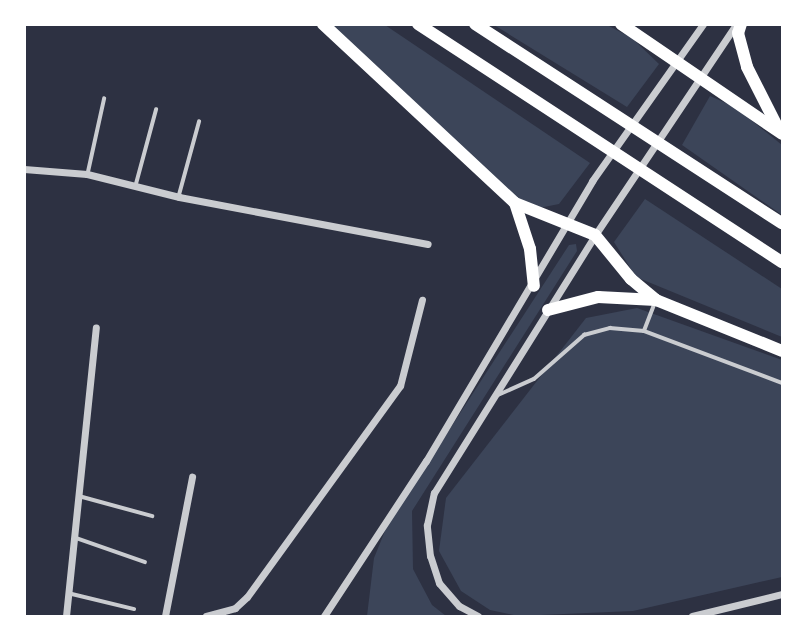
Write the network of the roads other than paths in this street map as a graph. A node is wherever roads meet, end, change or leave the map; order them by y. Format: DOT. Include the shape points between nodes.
graph roads {
  1 [pos="323,24"];
  2 [pos="418,24"];
  3 [pos="475,24"];
  4 [pos="621,24"];
  5 [pos="703,24"];
  6 [pos="736,24"];
  7 [pos="741,24"];
  8 [pos="677,59"];
  9 [pos="703,76"];
  10 [pos="104,99"];
  11 [pos="156,110"];
  12 [pos="199,122"];
  13 [pos="781,132"];
  14 [pos="24,169"];
  15 [pos="87,174"];
  16 [pos="136,184"];
  17 [pos="179,197"];
  18 [pos="515,203"];
  19 [pos="567,223"];
  20 [pos="782,223"];
  21 [pos="595,235"];
  22 [pos="428,244"];
  23 [pos="782,262"];
  24 [pos="534,286"];
  25 [pos="422,300"];
  26 [pos="656,300"];
  27 [pos="548,310"];
  28 [pos="96,328"];
  29 [pos="644,331"];
  30 [pos="782,351"];
  31 [pos="782,383"];
  32 [pos="498,395"];
  33 [pos="192,477"];
  34 [pos="77,495"];
  35 [pos="152,516"];
  36 [pos="74,538"];
  37 [pos="145,562"];
  38 [pos="66,592"];
  39 [pos="782,594"];
  40 [pos="134,609"];
  41 [pos="66,617"];
  42 [pos="164,617"];
  43 [pos="206,617"];
  44 [pos="324,617"];
  45 [pos="478,617"];
  46 [pos="692,617"];
  1 -- 18 [label="main road"];
  2 -- 23 [label="main road" via="590,141"];
  3 -- 20 [label="main road"];
  4 -- 8 [label="main road"];
  5 -- 8 [label="street"];
  6 -- 9 [label="street"];
  7 -- 13 [label="main road" via="738,33 747,67"];
  8 -- 9 [label="main road"];
  8 -- 19 [label="street"];
  9 -- 13 [label="main road"];
  9 -- 21 [label="street"];
  10 -- 15 [label="lane"];
  11 -- 16 [label="lane"];
  12 -- 17 [label="lane"];
  14 -- 15 [label="street"];
  15 -- 16 [label="street"];
  16 -- 17 [label="street"];
  17 -- 22 [label="street"];
  18 -- 19 [label="main road"];
  18 -- 24 [label="main road" via="530,249"];
  19 -- 21 [label="main road"];
  19 -- 24 [label="street"];
  21 -- 26 [label="main road" via="631,279"];
  21 -- 27 [label="street"];
  24 -- 44 [label="street"];
  25 -- 43 [label="street" via="400,386 247,597 235,608"];
  26 -- 27 [label="main road" via="598,297"];
  26 -- 29 [label="lane"];
  26 -- 30 [label="main road"];
  27 -- 32 [label="street"];
  28 -- 34 [label="street"];
  29 -- 31 [label="lane"];
  29 -- 32 [label="lane" via="592,330 534,379"];
  32 -- 45 [label="street" via="447,467 434,493 427,525 439,583 459,606"];
  33 -- 42 [label="street"];
  34 -- 35 [label="lane"];
  34 -- 36 [label="street"];
  36 -- 37 [label="lane"];
  36 -- 38 [label="street"];
  38 -- 40 [label="lane"];
  38 -- 41 [label="street"];
  39 -- 46 [label="street"];
}
